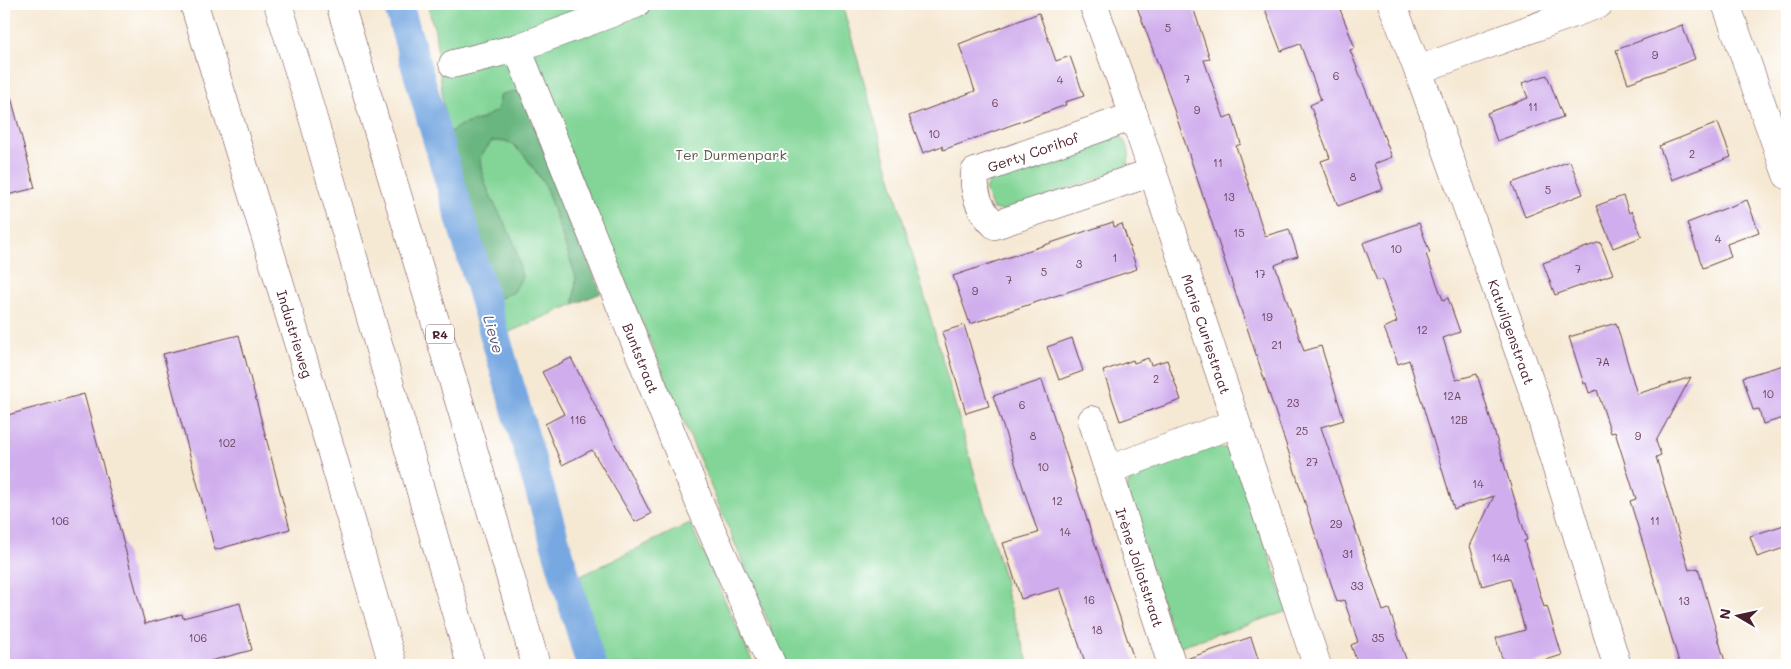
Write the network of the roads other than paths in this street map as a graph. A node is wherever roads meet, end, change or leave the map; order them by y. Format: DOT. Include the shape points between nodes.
graph roads {
  1 [pos="194,4"];
  2 [pos="278,4"];
  3 [pos="340,4"];
  4 [pos="636,4"];
  5 [pos="1094,4"];
  6 [pos="1392,4"];
  7 [pos="1599,4"];
  8 [pos="1726,4"];
  9 [pos="517,48"];
  10 [pos="453,64"];
  11 [pos="1418,70"];
  12 [pos="1134,116"];
  13 [pos="1153,172"];
  14 [pos="1787,175"];
  15 [pos="1092,420"];
  16 [pos="1236,423"];
  17 [pos="1108,470"];
  18 [pos="393,665"];
  19 [pos="471,665"];
  20 [pos="536,665"];
  21 [pos="772,665"];
  22 [pos="1172,665"];
  23 [pos="1316,665"];
  24 [pos="1617,665"];
  1 -- 18 [label="main road, Industrieweg" via="330,447"];
  2 -- 19 [label="main road"];
  3 -- 20 [label="main road, R4"];
  4 -- 9 [label="main road"];
  5 -- 12 [label="main road, Marie Curiestraat"];
  6 -- 11 [label="main road, Katwilgenstraat"];
  7 -- 11 [label="main road"];
  8 -- 14 [label="main road"];
  9 -- 10 [label="main road"];
  9 -- 21 [label="main road, Buntstraat" via="702,508"];
  11 -- 24 [label="main road, Katwilgenstraat" via="1533,391"];
  12 -- 13 [label="main road, Marie Curiestraat"];
  12 -- 13 [label="main road, Gerty Corihof" via="976,172 974,186 978,202 985,216 995,225"];
  13 -- 16 [label="main road, Marie Curiestraat"];
  15 -- 17 [label="main road, Irène Joliotstraat"];
  16 -- 17 [label="main road"];
  16 -- 23 [label="main road, Marie Curiestraat"];
  17 -- 22 [label="main road, Irène Joliotstraat"];
}
